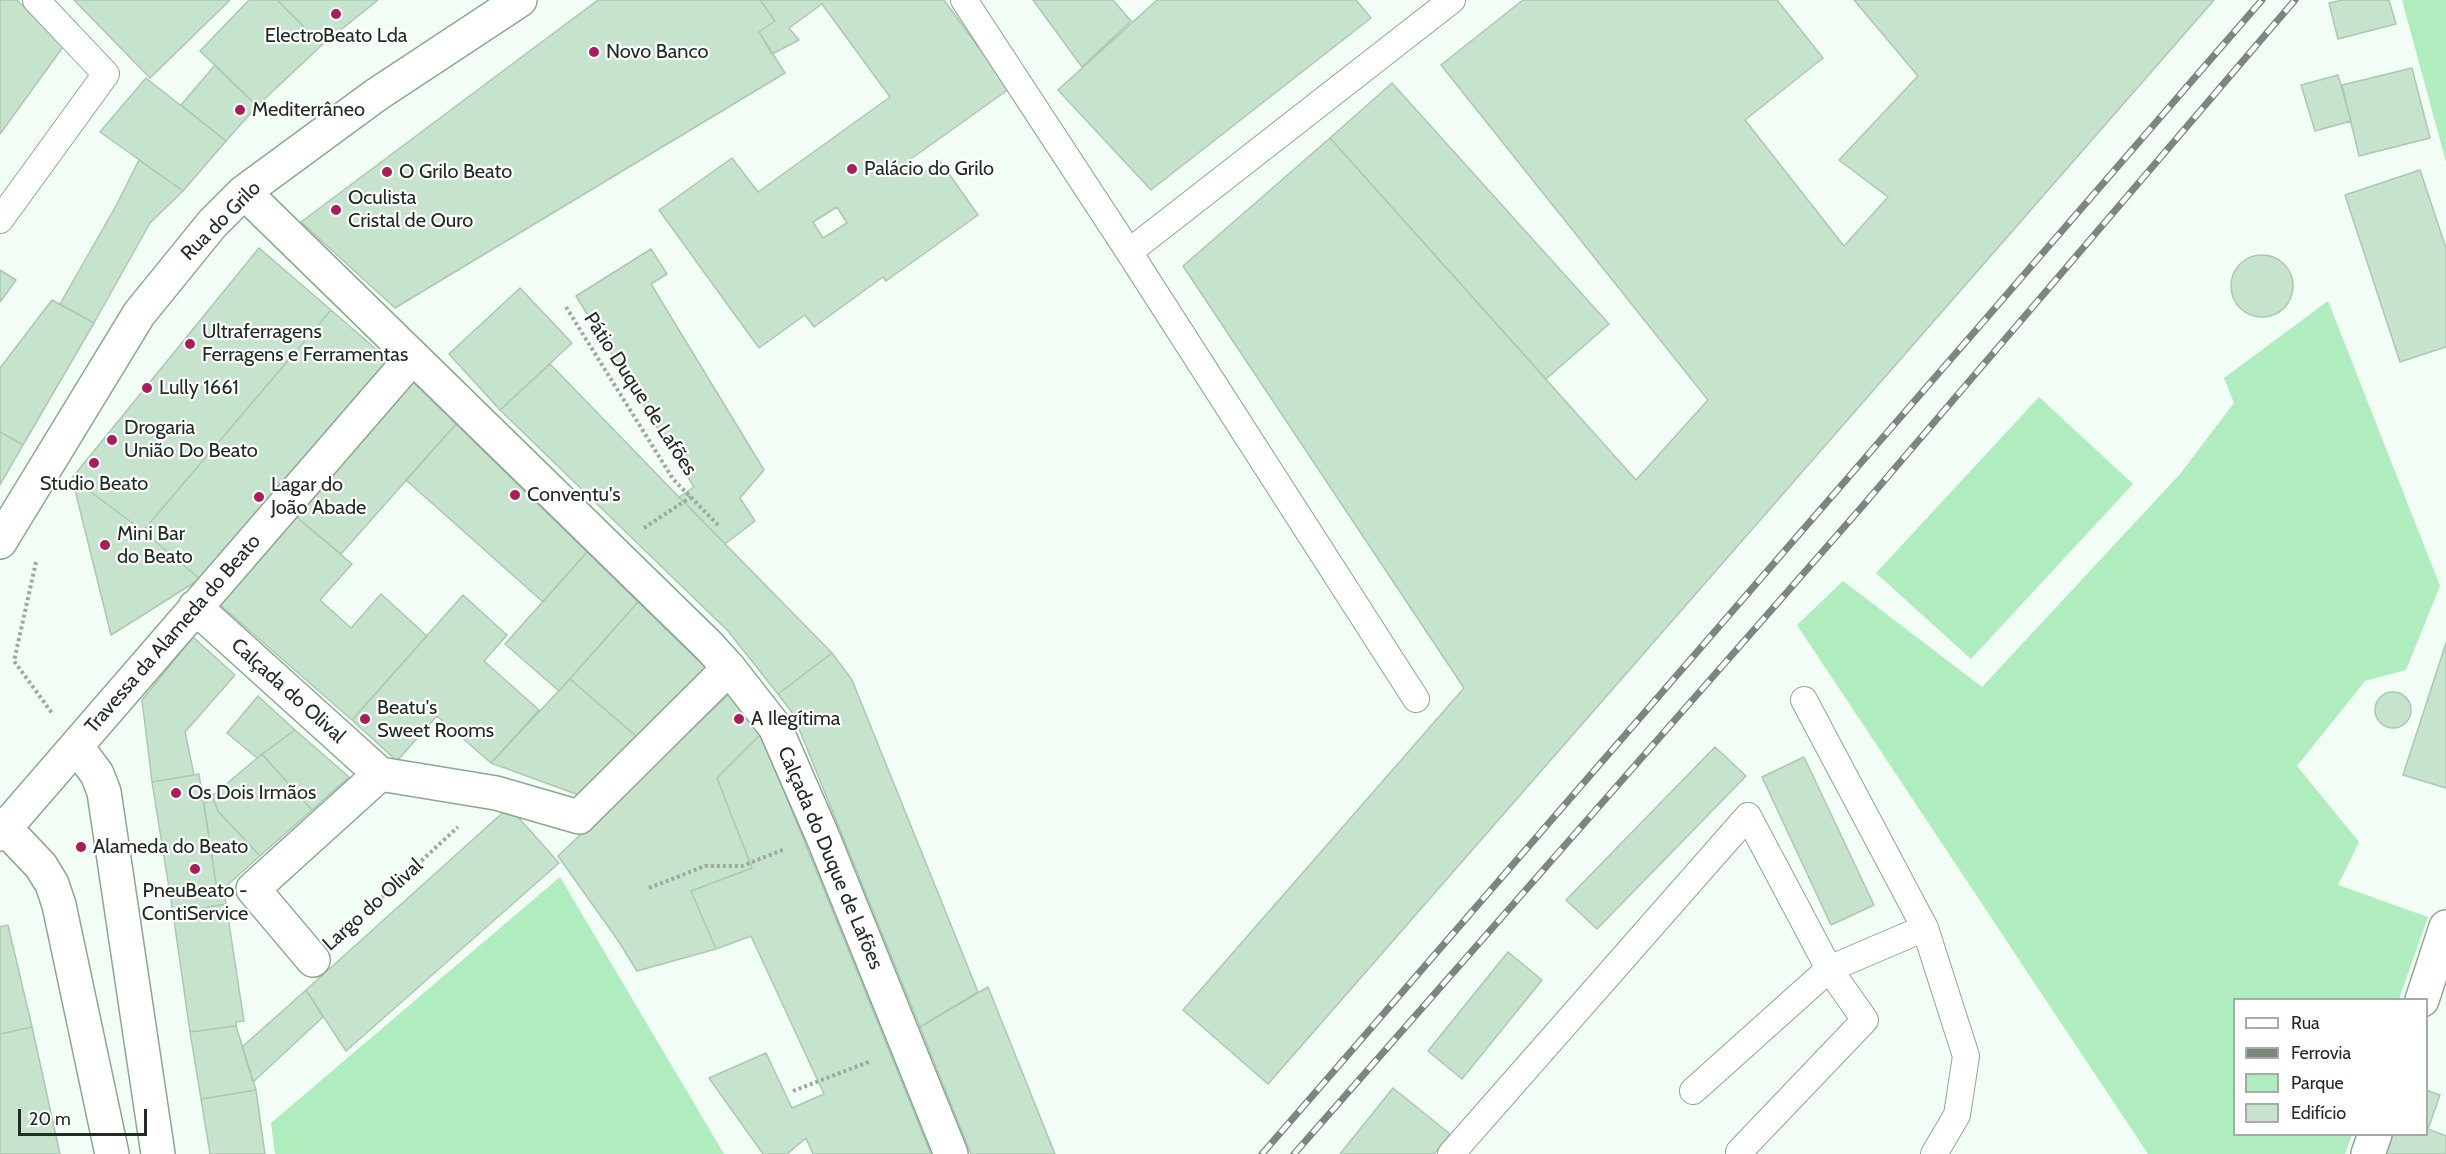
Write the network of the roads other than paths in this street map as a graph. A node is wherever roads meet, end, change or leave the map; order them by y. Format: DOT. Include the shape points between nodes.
graph roads {
  1 [pos="36,0"];
  2 [pos="520,0"];
  3 [pos="964,0"];
  4 [pos="1452,0"];
  5 [pos="244,192"];
  6 [pos="0,220"];
  7 [pos="1129,252"];
  8 [pos="412,357"];
  9 [pos="4,534"];
  10 [pos="195,607"];
  11 [pos="729,668"];
  12 [pos="1416,699"];
  13 [pos="1804,700"];
  14 [pos="76,747"];
  15 [pos="380,774"];
  16 [pos="3,831"];
  17 [pos="2446,927"];
  18 [pos="1925,928"];
  19 [pos="313,960"];
  20 [pos="1829,969"];
  21 [pos="2422,998"];
  22 [pos="1693,1091"];
  23 [pos="2374,1136"];
  24 [pos="1739,1152"];
  25 [pos="112,1154"];
  26 [pos="158,1154"];
  27 [pos="951,1154"];
  28 [pos="1451,1154"];
  29 [pos="1934,1154"];
  30 [pos="2368,1154"];
  1 -- 6 [label="lane" via="106,74"];
  2 -- 5 [label="street, Rua do Grilo" via="376,95"];
  3 -- 7 [label="lane"];
  4 -- 7 [label="lane"];
  5 -- 8 [label="street, Calçada do Duque de Lafões"];
  5 -- 9 [label="street, Rua do Grilo" via="212,224 139,314"];
  7 -- 12 [label="lane"];
  8 -- 10 [label="street, Travessa da Alameda do Beato"];
  8 -- 11 [label="street, Calçada do Duque de Lafões" via="612,549"];
  10 -- 14 [label="street, Travessa da Alameda do Beato"];
  10 -- 15 [label="street, Calçada do Olival"];
  11 -- 15 [label="street" via="579,818 496,793"];
  11 -- 27 [label="street, Calçada do Duque de Lafões" via="775,727"];
  13 -- 18 [label="lane"];
  14 -- 16 [label="street"];
  14 -- 26 [label="street" via="97,774 104,792"];
  15 -- 19 [label="street, Largo do Olival" via="253,890"];
  16 -- 25 [label="street" via="41,866 59,905"];
  17 -- 21 [label="street"];
  18 -- 20 [label="lane"];
  18 -- 29 [label="lane" via="1966,1056 1956,1115"];
  20 -- 22 [label="lane"];
  20 -- 24 [label="lane" via="1865,1020"];
  20 -- 28 [label="lane" via="1748,816"];
  23 -- 30 [label="street"];
}
